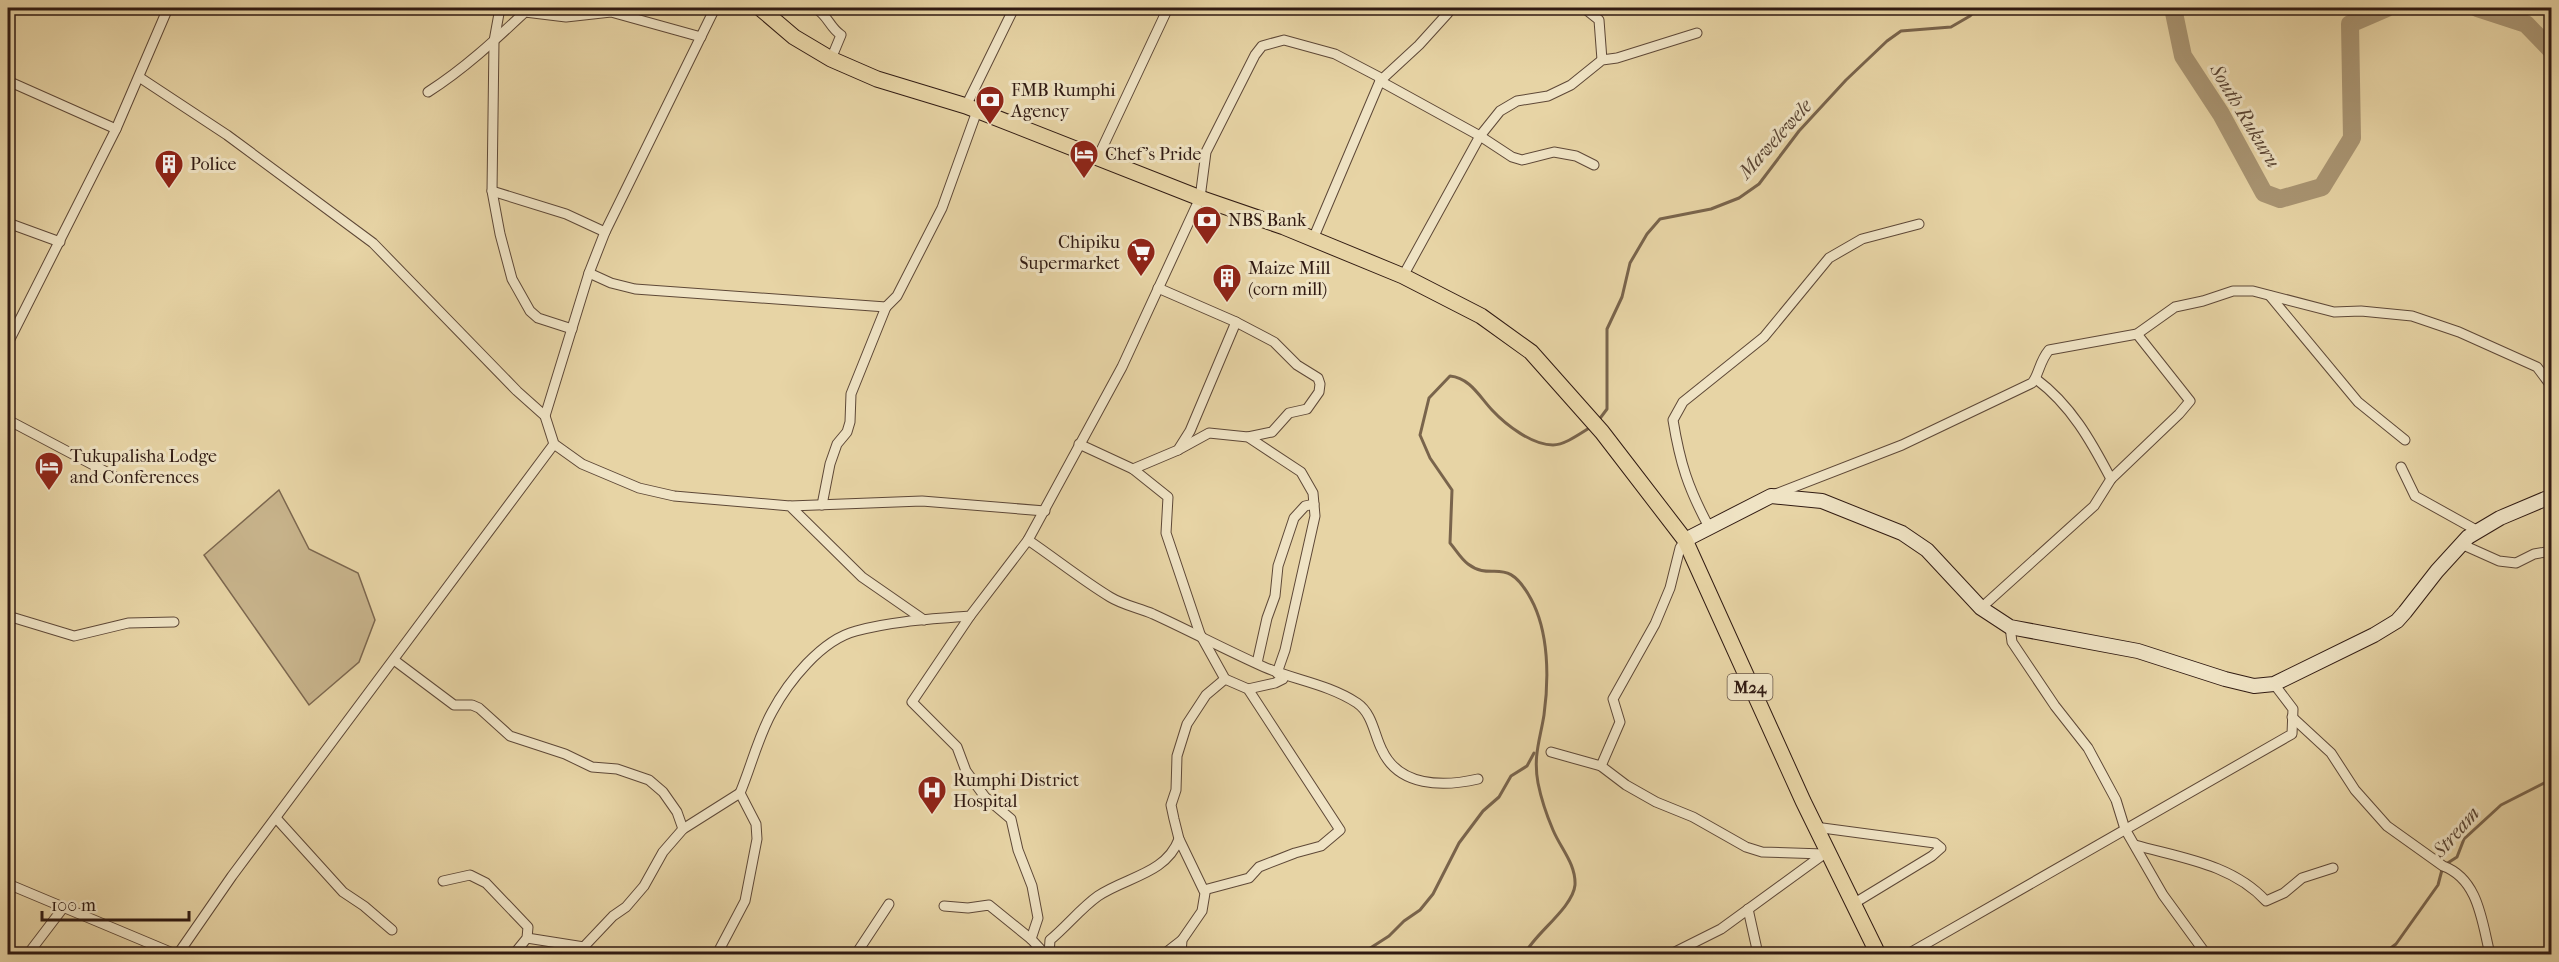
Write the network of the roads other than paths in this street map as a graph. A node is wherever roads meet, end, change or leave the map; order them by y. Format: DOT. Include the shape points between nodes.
graph roads {
  1 [pos="168,8"];
  2 [pos="500,8"];
  3 [pos="715,8"];
  4 [pos="760,8"];
  5 [pos="815,8"];
  6 [pos="1014,8"];
  7 [pos="1168,8"];
  8 [pos="1584,8"];
  9 [pos="524,10"];
  10 [pos="1448,13"];
  11 [pos="1697,33"];
  12 [pos="700,37"];
  13 [pos="494,41"];
  14 [pos="831,59"];
  15 [pos="1602,60"];
  16 [pos="139,77"];
  17 [pos="8,81"];
  18 [pos="1380,81"];
  19 [pos="428,92"];
  20 [pos="972,108"];
  21 [pos="116,129"];
  22 [pos="1480,136"];
  23 [pos="1098,157"];
  24 [pos="1594,165"];
  25 [pos="492,191"];
  26 [pos="1200,198"];
  27 [pos="8,223"];
  28 [pos="1919,224"];
  29 [pos="605,231"];
  30 [pos="1313,239"];
  31 [pos="60,242"];
  32 [pos="589,273"];
  33 [pos="1403,276"];
  34 [pos="1158,288"];
  35 [pos="2270,296"];
  36 [pos="886,308"];
  37 [pos="1236,322"];
  38 [pos="572,329"];
  39 [pos="2137,334"];
  40 [pos="8,343"];
  41 [pos="2036,379"];
  42 [pos="2552,387"];
  43 [pos="545,416"];
  44 [pos="8,420"];
  45 [pos="1248,437"];
  46 [pos="2405,440"];
  47 [pos="554,444"];
  48 [pos="1078,444"];
  49 [pos="1178,450"];
  50 [pos="2401,466"];
  51 [pos="1133,469"];
  52 [pos="114,476"];
  53 [pos="2111,478"];
  54 [pos="1771,496"];
  55 [pos="2552,496"];
  56 [pos="1314,504"];
  57 [pos="822,505"];
  58 [pos="790,506"];
  59 [pos="1045,511"];
  60 [pos="1709,527"];
  61 [pos="2478,531"];
  62 [pos="1029,540"];
  63 [pos="1685,540"];
  64 [pos="2461,544"];
  65 [pos="2552,551"];
  66 [pos="1981,608"];
  67 [pos="8,616"];
  68 [pos="970,616"];
  69 [pos="924,620"];
  70 [pos="174,622"];
  71 [pos="2010,627"];
  72 [pos="1200,634"];
  73 [pos="394,660"];
  74 [pos="1257,663"];
  75 [pos="1277,673"];
  76 [pos="1225,679"];
  77 [pos="2274,684"];
  78 [pos="1248,689"];
  79 [pos="2292,717"];
  80 [pos="1551,752"];
  81 [pos="1601,766"];
  82 [pos="1478,779"];
  83 [pos="740,793"];
  84 [pos="276,818"];
  85 [pos="1815,827"];
  86 [pos="683,829"];
  87 [pos="2125,829"];
  88 [pos="1179,838"];
  89 [pos="2135,845"];
  90 [pos="1826,853"];
  91 [pos="2332,868"];
  92 [pos="443,881"];
  93 [pos="8,884"];
  94 [pos="1204,890"];
  95 [pos="889,904"];
  96 [pos="1853,904"];
  97 [pos="945,906"];
  98 [pos="63,908"];
  99 [pos="1748,909"];
  100 [pos="392,930"];
  101 [pos="527,938"];
  102 [pos="1031,939"];
  103 [pos="1182,940"];
  104 [pos="580,951"];
  105 [pos="28,954"];
  106 [pos="177,954"];
  107 [pos="514,954"];
  108 [pos="717,954"];
  109 [pos="855,954"];
  110 [pos="1047,954"];
  111 [pos="1164,954"];
  112 [pos="1181,954"];
  113 [pos="1671,954"];
  114 [pos="1758,954"];
  115 [pos="1878,954"];
  116 [pos="1908,954"];
  117 [pos="2206,954"];
  118 [pos="2490,954"];
  1 -- 16 [label="street"];
  2 -- 13 [label="street"];
  3 -- 12 [label="street"];
  4 -- 14 [label="main road, M24" via="794,37"];
  5 -- 14 [label="street" via="826,15 841,35"];
  6 -- 20 [label="street"];
  7 -- 23 [label="street"];
  8 -- 15 [label="street" via="1599,20"];
  9 -- 12 [label="street" via="566,17 611,12"];
  9 -- 13 [label="street"];
  10 -- 18 [label="street"];
  11 -- 15 [label="street"];
  12 -- 29 [label="street"];
  13 -- 19 [label="street"];
  13 -- 25 [label="street"];
  14 -- 20 [label="main road, M24" via="877,79"];
  15 -- 22 [label="street" via="1571,86 1548,96 1517,101 1500,111"];
  16 -- 21 [label="street"];
  16 -- 43 [label="street" via="227,135 373,243"];
  17 -- 21 [label="street"];
  18 -- 22 [label="street"];
  18 -- 26 [label="street" via="1335,54 1284,40 1262,46 1206,152"];
  18 -- 30 [label="street"];
  20 -- 23 [label="main road, M24"];
  20 -- 36 [label="street" via="942,208 897,296"];
  21 -- 31 [label="street"];
  22 -- 24 [label="street" via="1522,160 1554,152"];
  22 -- 33 [label="street"];
  23 -- 26 [label="main road, M24"];
  25 -- 29 [label="street" via="566,214"];
  25 -- 38 [label="street" via="512,279 524,302 538,318"];
  26 -- 30 [label="main road, M24"];
  26 -- 34 [label="street"];
  27 -- 31 [label="street"];
  28 -- 60 [label="street" via="1862,239 1829,258 1764,337 1683,402 1673,420 1680,462"];
  29 -- 32 [label="street"];
  30 -- 33 [label="main road, M24"];
  31 -- 40 [label="street"];
  32 -- 36 [label="street" via="635,289"];
  32 -- 38 [label="street"];
  33 -- 63 [label="main road, M24" via="1480,316 1531,352 1597,426"];
  34 -- 37 [label="street"];
  34 -- 48 [label="street" via="1122,368"];
  35 -- 39 [label="street" via="2234,291 2175,306"];
  35 -- 42 [label="street" via="2334,312 2412,316 2450,328 2537,367"];
  35 -- 46 [label="street" via="2358,402"];
  36 -- 57 [label="street" via="851,394 848,432 837,444"];
  37 -- 45 [label="street" via="1274,342 1297,365 1318,378 1320,384 1307,409 1289,413 1272,432"];
  37 -- 49 [label="street" via="1190,431"];
  38 -- 43 [label="street"];
  39 -- 41 [label="street" via="2049,351 2038,365"];
  39 -- 53 [label="street" via="2190,401"];
  41 -- 53 [label="street" via="2056,394 2081,425"];
  41 -- 54 [label="street" via="1902,445"];
  43 -- 47 [label="street"];
  44 -- 52 [label="street"];
  45 -- 49 [label="street" via="1209,433"];
  45 -- 56 [label="street" via="1300,472 1313,493"];
  47 -- 58 [label="street" via="582,464 639,488 674,496"];
  47 -- 73 [label="street"];
  48 -- 51 [label="street"];
  48 -- 59 [label="street"];
  49 -- 51 [label="street"];
  50 -- 61 [label="street" via="2415,496"];
  51 -- 72 [label="street" via="1168,497 1166,533"];
  53 -- 66 [label="street" via="2094,506"];
  54 -- 60 [label="street"];
  54 -- 66 [label="street" via="1822,501 1902,533 1927,550"];
  55 -- 61 [label="street"];
  56 -- 74 [label="street" via="1305,506 1294,518 1278,567 1275,597"];
  56 -- 75 [label="street" via="1315,516 1294,613"];
  57 -- 58 [label="street"];
  57 -- 59 [label="street" via="922,501"];
  58 -- 69 [label="street" via="862,578"];
  59 -- 62 [label="street"];
  60 -- 63 [label="street"];
  61 -- 64 [label="street"];
  62 -- 68 [label="street"];
  62 -- 72 [label="street" via="1113,599"];
  63 -- 81 [label="street" via="1656,624 1613,699 1620,722"];
  63 -- 85 [label="main road, M24"];
  64 -- 65 [label="street" via="2499,561 2516,563"];
  64 -- 77 [label="street" via="2397,621"];
  66 -- 71 [label="street"];
  67 -- 70 [label="street" via="74,636 128,623"];
  68 -- 69 [label="street"];
  68 -- 102 [label="street" via="912,702 957,747 966,771 985,797 1011,819 1038,918"];
  69 -- 83 [label="street" via="854,631 832,642 792,678 770,714"];
  71 -- 77 [label="street" via="2138,651 2254,686"];
  71 -- 87 [label="street" via="2012,642 2088,748 2116,800"];
  72 -- 74 [label="street"];
  72 -- 76 [label="street"];
  73 -- 84 [label="street"];
  73 -- 86 [label="street" via="454,705 479,708 510,736 592,767 617,769 649,780 668,799"];
  74 -- 75 [label="street"];
  75 -- 78 [label="street" via="1282,679"];
  75 -- 82 [label="street" via="1301,678 1358,704 1366,711 1391,766 1404,776 1419,782"];
  76 -- 78 [label="street"];
  76 -- 88 [label="street" via="1206,695 1187,724 1177,756 1176,790 1171,805"];
  77 -- 79 [label="street" via="2293,709"];
  78 -- 94 [label="street" via="1340,830 1321,846 1259,867 1249,878"];
  79 -- 87 [label="street" via="2292,734"];
  79 -- 118 [label="street" via="2331,753 2355,790 2387,826 2461,878 2480,910"];
  80 -- 81 [label="street"];
  81 -- 90 [label="street" via="1636,791 1746,847 1762,852"];
  83 -- 86 [label="street"];
  83 -- 108 [label="street" via="756,824 758,839 745,901"];
  84 -- 100 [label="street" via="343,892"];
  84 -- 106 [label="street"];
  85 -- 90 [label="main road, M24"];
  85 -- 96 [label="street" via="1935,843 1941,848"];
  86 -- 104 [label="street" via="663,852 644,886"];
  87 -- 89 [label="street"];
  87 -- 116 [label="street"];
  88 -- 94 [label="street"];
  88 -- 110 [label="street" via="1174,852 1160,865 1098,896 1050,940"];
  89 -- 91 [label="street" via="2218,868 2252,886 2265,901 2302,878"];
  89 -- 117 [label="street" via="2163,895"];
  90 -- 96 [label="main road, M24"];
  90 -- 99 [label="street"];
  92 -- 101 [label="street" via="470,875 486,883 528,927"];
  93 -- 98 [label="street"];
  94 -- 103 [label="street" via="1202,910"];
  95 -- 109 [label="street"];
  96 -- 115 [label="main road, M24"];
  97 -- 102 [label="street" via="989,905"];
  98 -- 105 [label="street"];
  98 -- 106 [label="street"];
  99 -- 113 [label="street" via="1721,929"];
  99 -- 114 [label="street"];
  101 -- 104 [label="street"];
  101 -- 107 [label="street"];
  102 -- 110 [label="street"];
  103 -- 111 [label="street"];
  103 -- 112 [label="street"];
}
